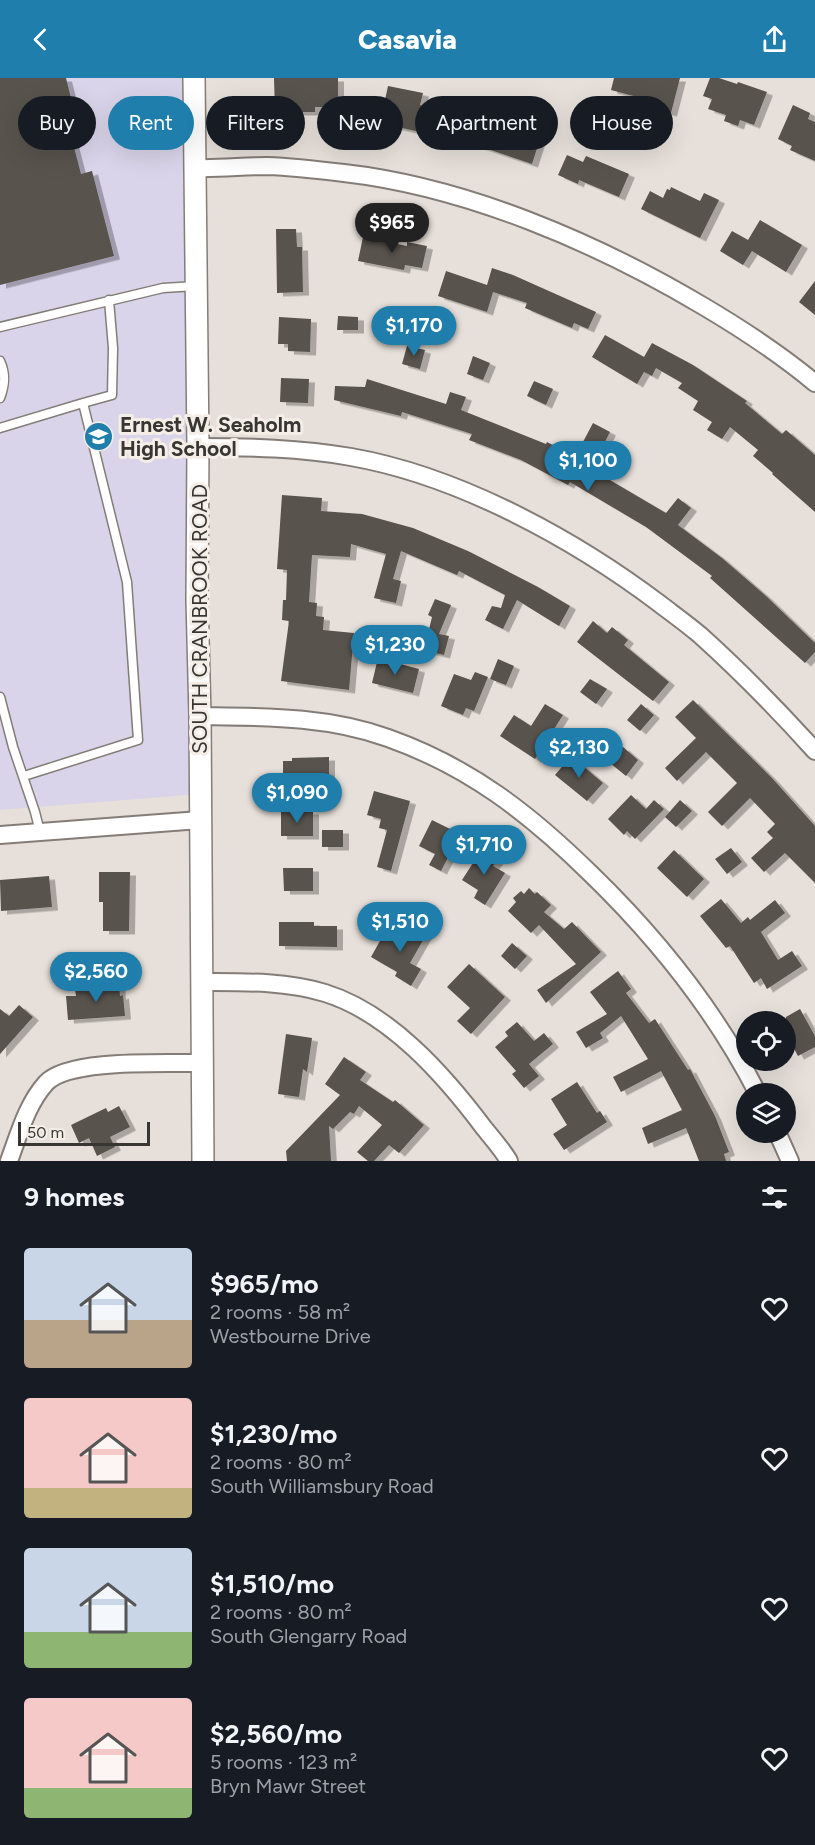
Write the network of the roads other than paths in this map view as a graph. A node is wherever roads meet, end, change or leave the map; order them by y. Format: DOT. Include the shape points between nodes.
graph roads {
  1 [pos="194,78"];
  2 [pos="194,168"];
  3 [pos="196,286"];
  4 [pos="109,300"];
  5 [pos="0,327"];
  6 [pos="0,361"];
  7 [pos="815,383"];
  8 [pos="0,398"];
  9 [pos="83,403"];
  10 [pos="0,428"];
  11 [pos="198,447"];
  12 [pos="0,697"];
  13 [pos="200,716"];
  14 [pos="815,751"];
  15 [pos="24,776"];
  16 [pos="200,820"];
  17 [pos="40,832"];
  18 [pos="0,835"];
  19 [pos="202,982"];
  20 [pos="203,1064"];
  21 [pos="752,1083"];
  22 [pos="782,1143"];
  23 [pos="9,1161"];
  24 [pos="203,1161"];
  25 [pos="509,1161"];
  26 [pos="790,1161"];
  1 -- 2 [label="street, SOUTH CRANBROOK ROAD"];
  2 -- 3 [label="street, SOUTH CRANBROOK ROAD"];
  2 -- 7 [label="street" via="268,166 346,173 473,202 557,232 622,261 739,327"];
  3 -- 4 [label="lane" via="172,286"];
  3 -- 11 [label="street, SOUTH CRANBROOK ROAD"];
  4 -- 5 [label="lane"];
  4 -- 9 [label="lane" via="112,395"];
  6 -- 8 [label="lane" via="5,377"];
  9 -- 10 [label="lane"];
  9 -- 15 [label="lane" via="127,582 138,740"];
  11 -- 13 [label="street, SOUTH CRANBROOK ROAD"];
  11 -- 14 [label="street" via="270,447 354,457 439,481 498,506 568,542 623,577 699,634"];
  12 -- 15 [label="lane"];
  13 -- 16 [label="street, SOUTH CRANBROOK ROAD"];
  13 -- 21 [label="street" via="302,718 359,730 451,765 482,783 535,822 644,927 693,987"];
  15 -- 17 [label="lane"];
  16 -- 17 [label="street"];
  16 -- 19 [label="street, SOUTH CRANBROOK ROAD"];
  17 -- 18 [label="street"];
  19 -- 20 [label="street, SOUTH CRANBROOK ROAD"];
  19 -- 25 [label="street" via="294,986 357,1007 422,1055 465,1102"];
  20 -- 23 [label="street" via="99,1065 62,1072 48,1081 33,1101"];
  20 -- 24 [label="street, SOUTH CRANBROOK ROAD"];
  22 -- 26 [label="street"];
}
